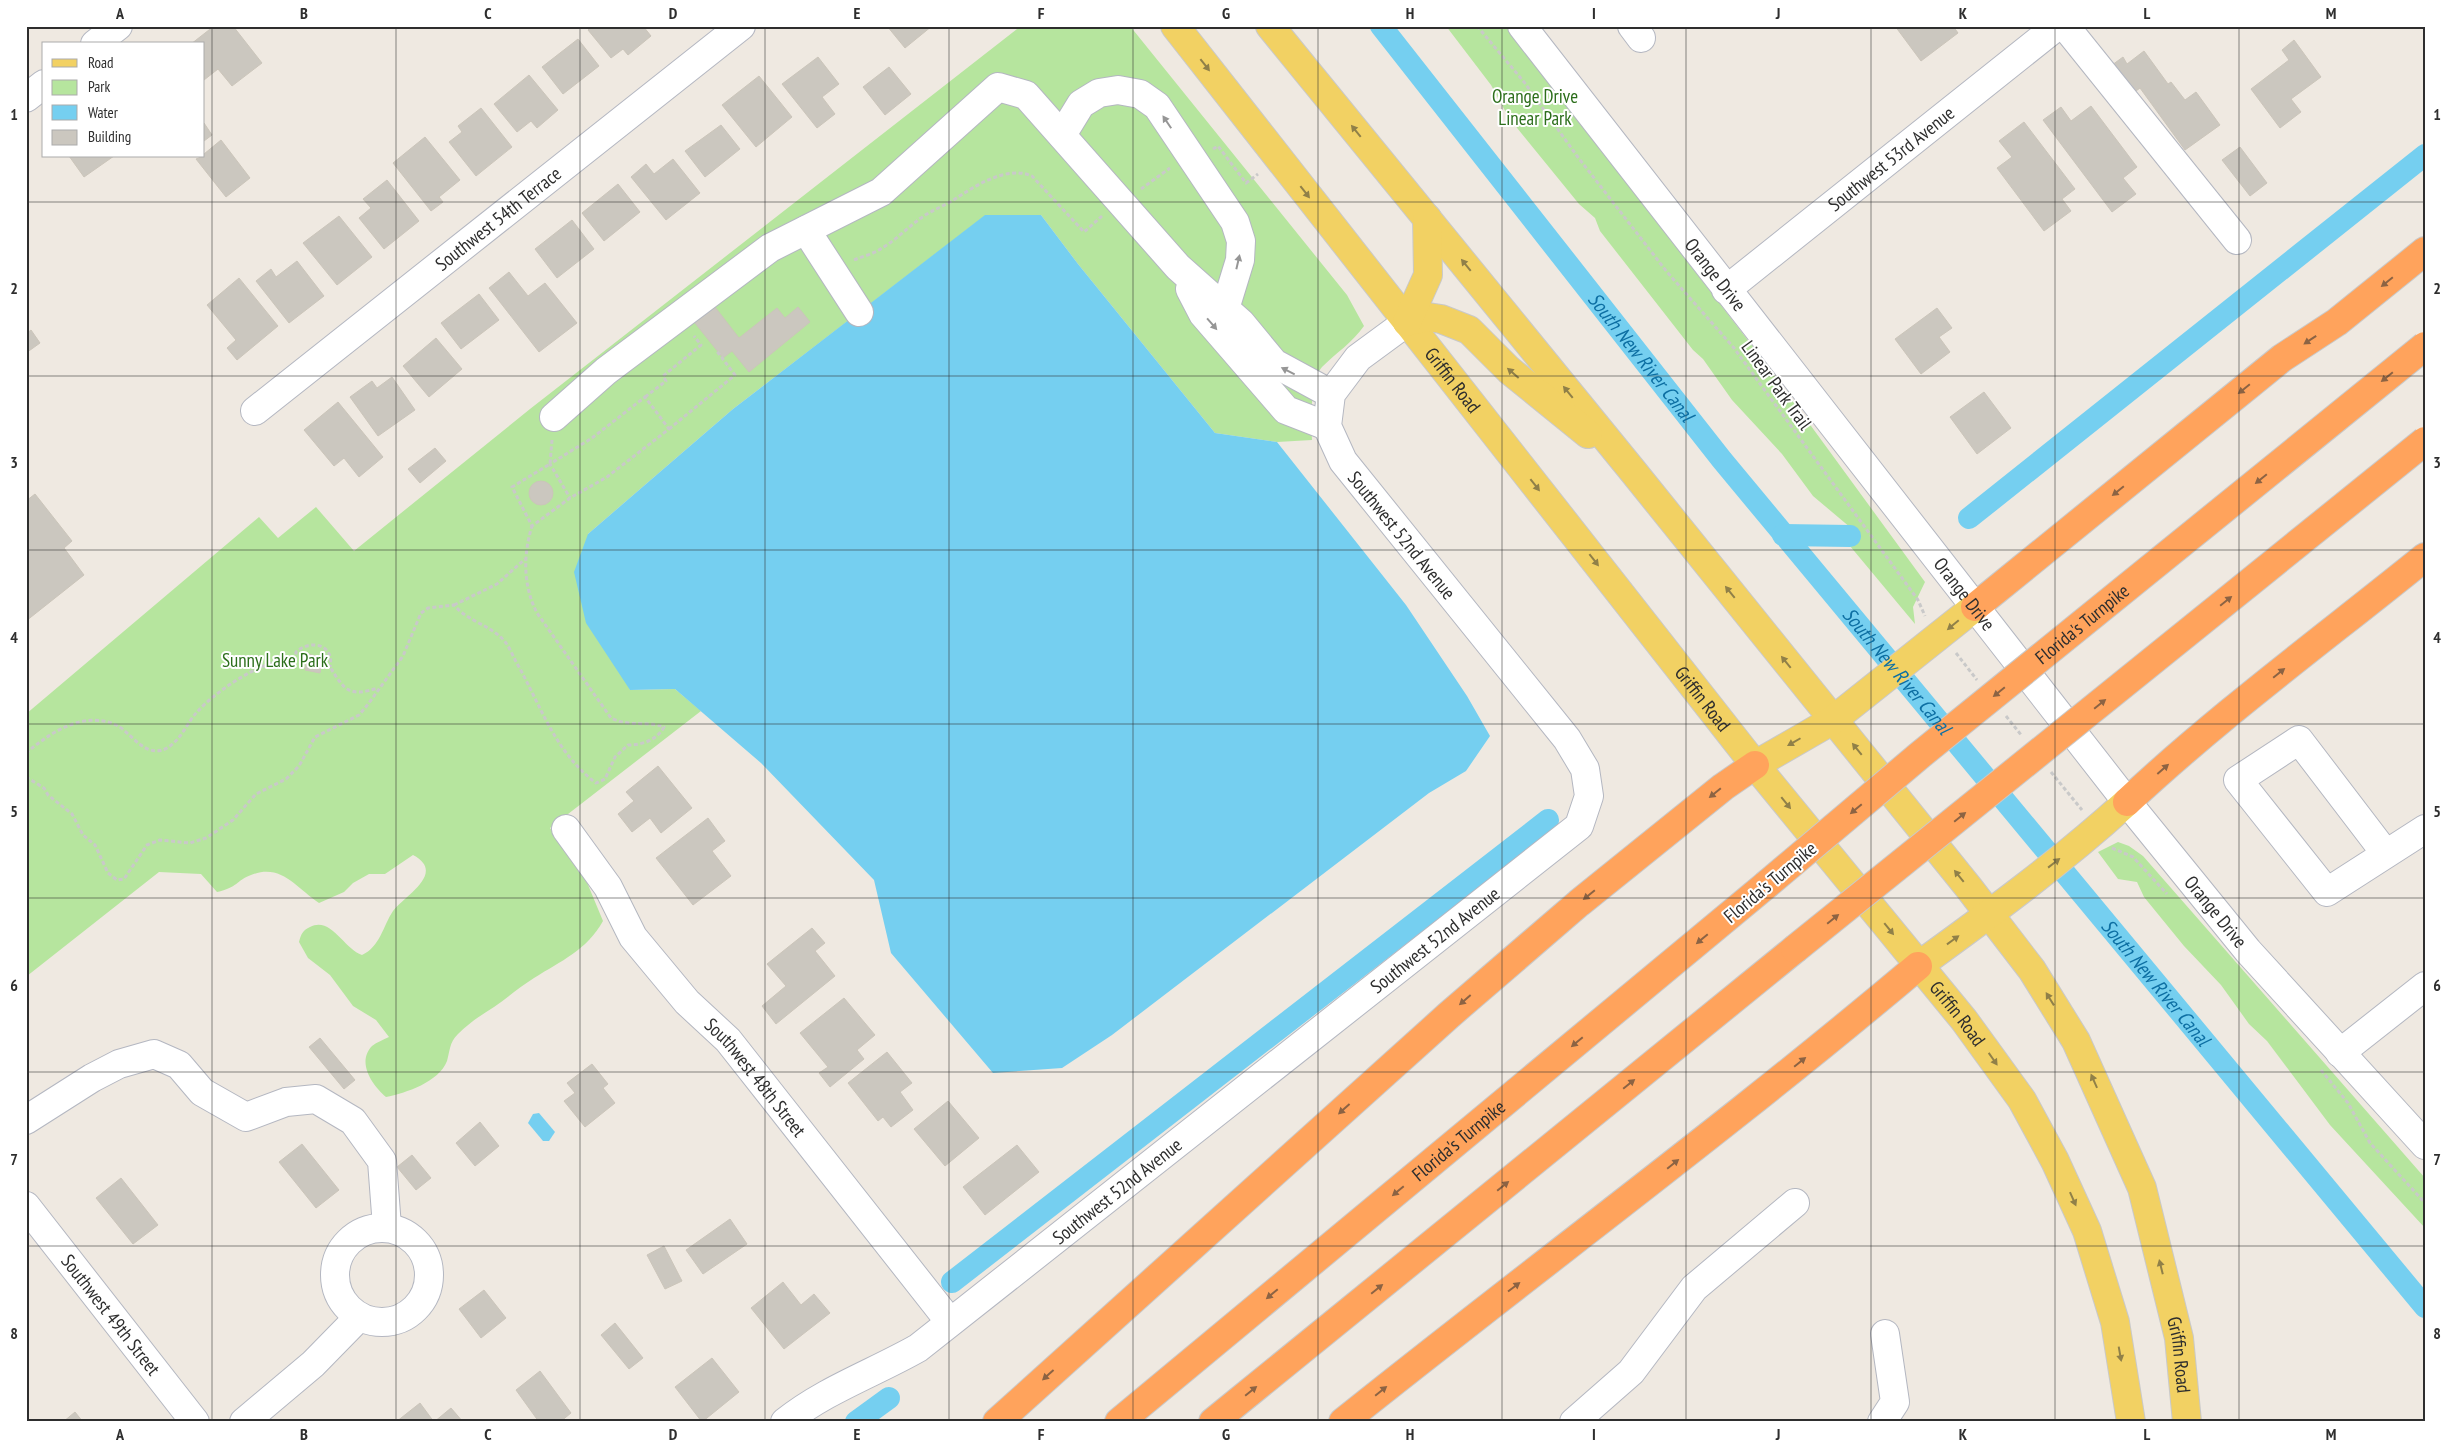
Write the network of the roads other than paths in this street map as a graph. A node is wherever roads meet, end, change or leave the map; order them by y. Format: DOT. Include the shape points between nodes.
graph roads {
  1 [pos="118,26"];
  2 [pos="741,26"];
  3 [pos="1175,26"];
  4 [pos="1270,26"];
  5 [pos="1522,26"];
  6 [pos="2057,26"];
  7 [pos="2064,26"];
  8 [pos="98,42"];
  9 [pos="42,86"];
  10 [pos="26,98"];
  11 [pos="1062,136"];
  12 [pos="1427,218"];
  13 [pos="806,230"];
  14 [pos="2237,240"];
  15 [pos="2425,251"];
  16 [pos="1178,267"];
  17 [pos="1726,290"];
  18 [pos="1225,309"];
  19 [pos="859,312"];
  20 [pos="1407,322"];
  21 [pos="2425,346"];
  22 [pos="1331,394"];
  23 [pos="255,411"];
  24 [pos="554,417"];
  25 [pos="1327,426"];
  26 [pos="2425,441"];
  27 [pos="1632,470"];
  28 [pos="2425,557"];
  29 [pos="1975,607"];
  30 [pos="1833,720"];
  31 [pos="1755,765"];
  32 [pos="2127,802"];
  33 [pos="566,829"];
  34 [pos="2425,829"];
  35 [pos="2386,854"];
  36 [pos="1989,914"];
  37 [pos="1918,966"];
  38 [pos="2425,986"];
  39 [pos="2329,1060"];
  40 [pos="26,1120"];
  41 [pos="2425,1145"];
  42 [pos="1795,1203"];
  43 [pos="26,1206"];
  44 [pos="386,1228"];
  45 [pos="359,1317"];
  46 [pos="950,1322"];
  47 [pos="1885,1334"];
  48 [pos="196,1422"];
  49 [pos="244,1422"];
  50 [pos="785,1422"];
  51 [pos="997,1422"];
  52 [pos="1118,1422"];
  53 [pos="1213,1422"];
  54 [pos="1343,1422"];
  55 [pos="1574,1422"];
  56 [pos="1882,1422"];
  57 [pos="2131,1422"];
  58 [pos="2187,1422"];
  1 -- 8 [label="street"];
  2 -- 23 [label="street, Southwest 54th Terrace"];
  3 -- 20 [label="main road, Griffin Road, one-way"];
  12 -- 4 [label="main road, Griffin Road, one-way"];
  5 -- 17 [label="street, Orange Drive"];
  6 -- 17 [label="street, Southwest 53rd Avenue"];
  7 -- 14 [label="street"];
  9 -- 10 [label="street"];
  11 -- 13 [label="street" via="1026,95 998,87 881,192"];
  11 -- 16 [label="street"];
  18 -- 11 [label="street, one-way" via="1240,260 1242,241 1235,222 1157,106 1140,94 1118,90 1100,93 1082,104"];
  12 -- 20 [label="main road" via="1428,275"];
  27 -- 12 [label="main road, Griffin Road, one-way"];
  13 -- 19 [label="street"];
  13 -- 24 [label="street" via="770,248 606,371"];
  15 -- 29 [label="highway, one-way" via="2337,322 2282,358"];
  16 -- 18 [label="street"];
  16 -- 25 [label="street, one-way" via="1203,314 1286,410"];
  17 -- 29 [label="street, Orange Drive"];
  22 -- 18 [label="street, one-way" via="1274,363"];
  20 -- 22 [label="street" via="1358,358"];
  27 -- 20 [label="main road, one-way" via="1509,370 1469,330 1428,317"];
  20 -- 31 [label="main road, Griffin Road, one-way"];
  21 -- 52 [label="highway, Florida's Turnpike, one-way, bridge" via="1928,749"];
  22 -- 25 [label="street"];
  25 -- 46 [label="street, Southwest 52nd Avenue" via="1343,461 1567,738 1585,769 1589,796 1579,826"];
  53 -- 26 [label="highway, one-way, bridge"];
  30 -- 27 [label="main road, Griffin Road, one-way"];
  32 -- 28 [label="highway, one-way" via="2241,703"];
  29 -- 30 [label="main road, one-way" via="1942,646"];
  29 -- 32 [label="street, Orange Drive"];
  30 -- 31 [label="main road, one-way"];
  36 -- 30 [label="main road, Griffin Road, one-way"];
  31 -- 37 [label="main road, Griffin Road, one-way"];
  31 -- 51 [label="highway, one-way" via="1723,787 1516,956"];
  36 -- 32 [label="main road, one-way" via="2095,833"];
  32 -- 39 [label="street, Orange Drive" via="2248,951"];
  33 -- 46 [label="street, Southwest 48th Street" via="608,886 633,937 687,1002 728,1040"];
  34 -- 35 [label="street"];
  35 -- 35 [label="street" via="2299,740 2238,780 2327,892"];
  37 -- 36 [label="main road, one-way"];
  58 -- 36 [label="main road, Griffin Road, one-way" via="2179,1338 2142,1188 2076,1041 2029,966"];
  54 -- 37 [label="highway, one-way" via="1636,1195"];
  37 -- 57 [label="main road, Griffin Road, one-way" via="1964,1020 2022,1100 2055,1160 2087,1230 2115,1322"];
  38 -- 39 [label="street"];
  39 -- 41 [label="street, Orange Drive"];
  40 -- 44 [label="street" via="119,1064 154,1054 179,1064 202,1092 246,1117 286,1102 316,1099 353,1121 382,1161"];
  42 -- 55 [label="street" via="1694,1288 1631,1372"];
  43 -- 48 [label="street, Southwest 49th Street"];
  44 -- 45 [label="street" via="368,1229 352,1238 340,1252 334,1270 336,1288 345,1305"];
  44 -- 45 [label="street" via="404,1233 419,1245 428,1262 429,1280 423,1298 412,1312 395,1321 377,1322"];
  45 -- 49 [label="street" via="313,1364"];
  46 -- 50 [label="street, Southwest 52nd Avenue" via="918,1348 810,1403"];
  47 -- 56 [label="street" via="1895,1402"];
}
